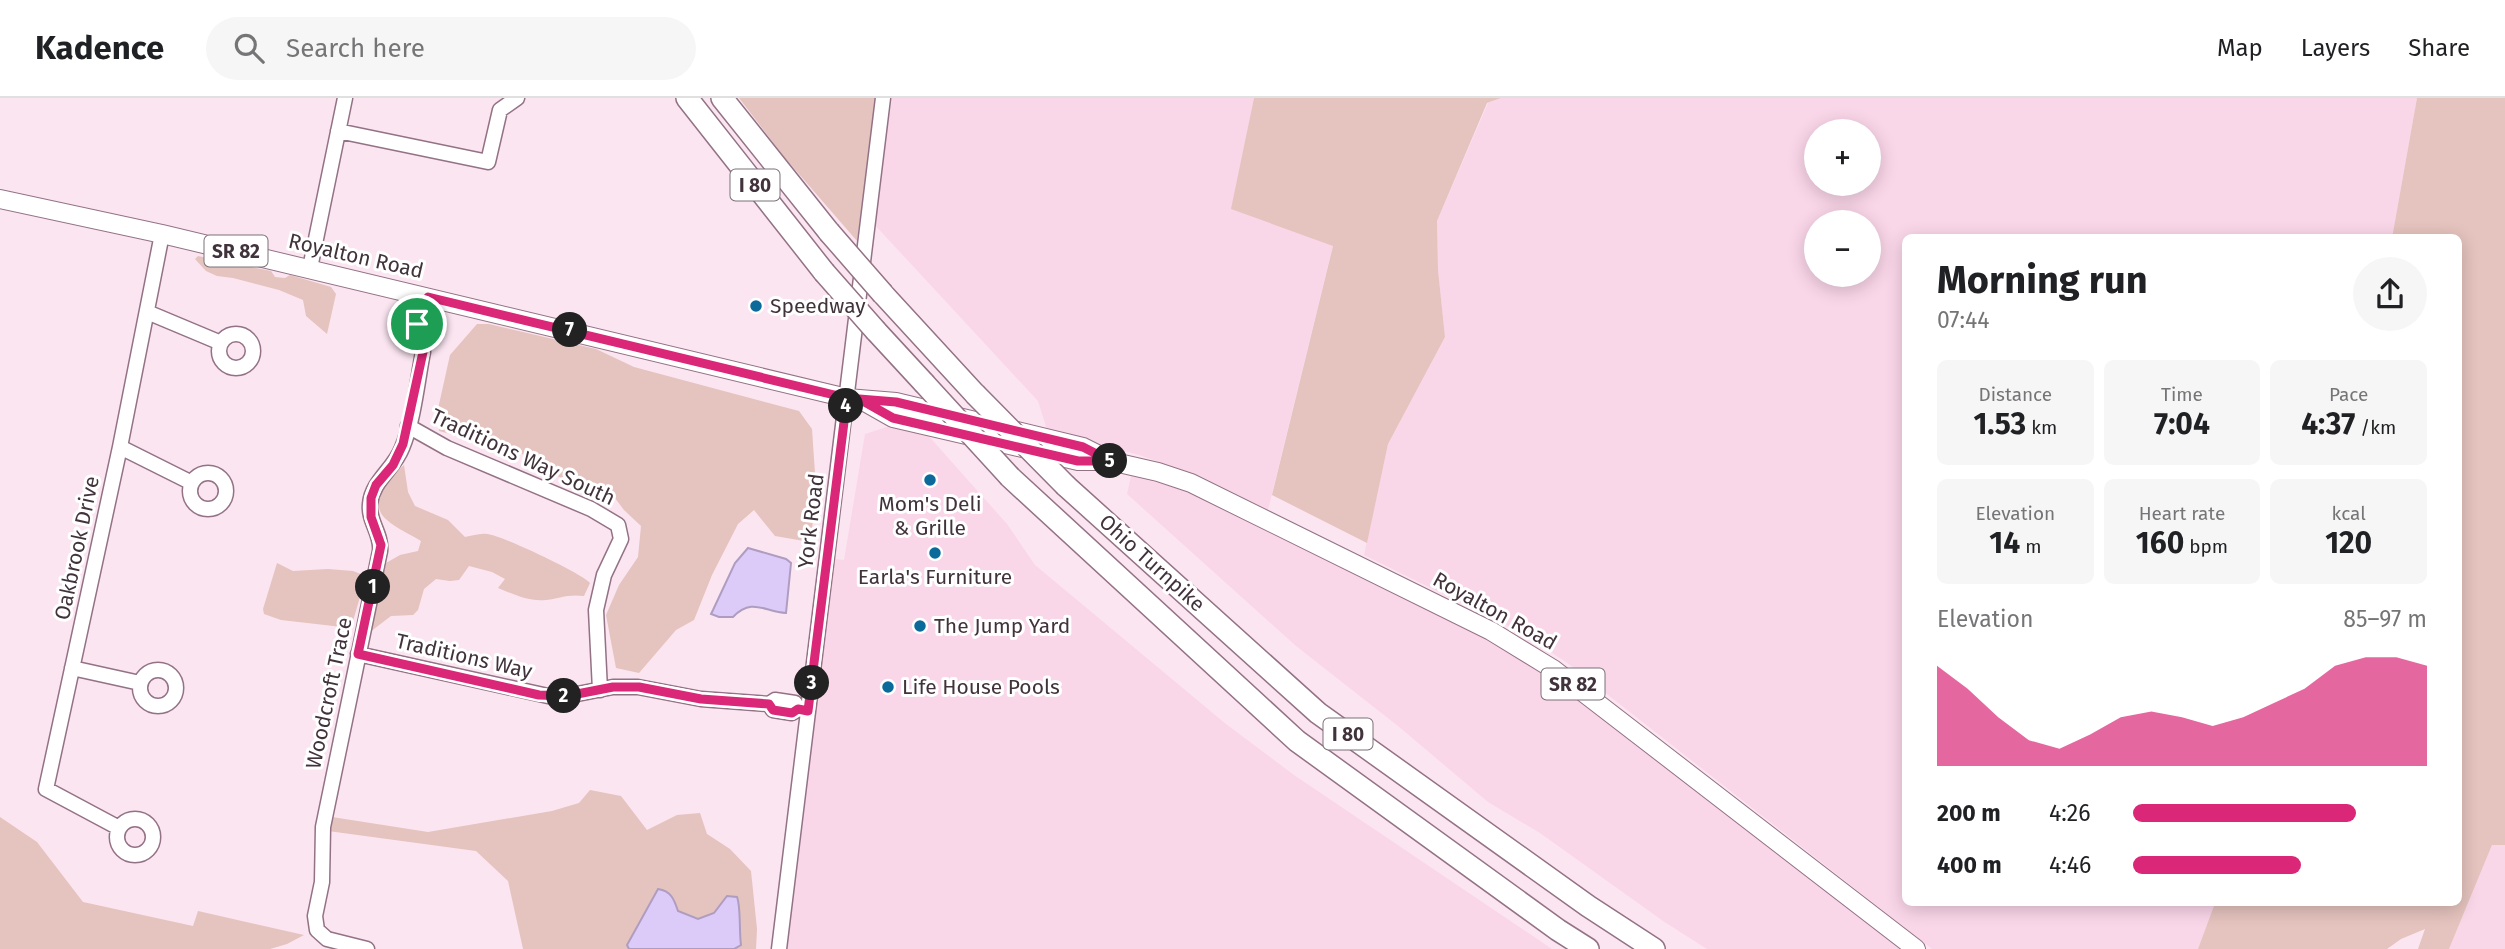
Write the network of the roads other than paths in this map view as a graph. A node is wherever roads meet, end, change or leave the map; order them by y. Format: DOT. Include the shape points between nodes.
graph roads {
  1 [pos="345,98"];
  2 [pos="517,98"];
  3 [pos="687,98"];
  4 [pos="722,98"];
  5 [pos="883,98"];
  6 [pos="338,131"];
  7 [pos="0,200"];
  8 [pos="162,233"];
  9 [pos="310,268"];
  10 [pos="428,300"];
  11 [pos="147,312"];
  12 [pos="221,343"];
  13 [pos="855,400"];
  14 [pos="408,426"];
  15 [pos="120,447"];
  16 [pos="192,483"];
  17 [pos="358,654"];
  18 [pos="72,668"];
  19 [pos="140,683"];
  20 [pos="600,690"];
  21 [pos="803,710"];
  22 [pos="119,828"];
  23 [pos="367,949"];
  24 [pos="779,949"];
  25 [pos="1587,949"];
  26 [pos="1654,949"];
  27 [pos="1916,949"];
  1 -- 6 [label="street"];
  2 -- 6 [label="street" via="500,110 488,162"];
  3 -- 25 [label="highway, Ohio Turnpike / I 80, bridge" via="824,272 1010,477 1297,741"];
  4 -- 26 [label="highway, Ohio Turnpike / I 80, bridge" via="883,294 1066,486 1318,713"];
  5 -- 13 [label="street, York Road"];
  6 -- 9 [label="street"];
  7 -- 8 [label="main road, Royalton Road / SR 82"];
  8 -- 9 [label="main road, Royalton Road / SR 82"];
  8 -- 11 [label="street, Oakbrook Drive"];
  9 -- 10 [label="main road, Royalton Road / SR 82"];
  10 -- 13 [label="main road, Royalton Road / SR 82"];
  10 -- 14 [label="street, Woodcroft Trace" via="432,310 421,339 423,352"];
  11 -- 12 [label="street"];
  11 -- 15 [label="street, Oakbrook Drive"];
  13 -- 21 [label="street, York Road"];
  13 -- 27 [label="main road, Royalton Road / SR 82" via="896,402 1062,441 1110,461 1191,483 1510,642 1553,669"];
  14 -- 17 [label="street, Woodcroft Trace" via="400,452 371,498 371,517 381,545"];
  14 -- 20 [label="street, Traditions Way South" via="618,525 621,539 604,575 596,610"];
  15 -- 16 [label="street"];
  15 -- 18 [label="street, Oakbrook Drive"];
  17 -- 20 [label="street, Traditions Way" via="548,696"];
  17 -- 23 [label="street, Woodcroft Trace" via="324,821 315,916 323,937"];
  18 -- 19 [label="street"];
  18 -- 22 [label="street, Oakbrook Drive" via="46,789"];
  20 -- 21 [label="street, Traditions Way" via="650,687 701,699 769,704 773,710 792,713"];
  21 -- 24 [label="street, York Road"];
}
